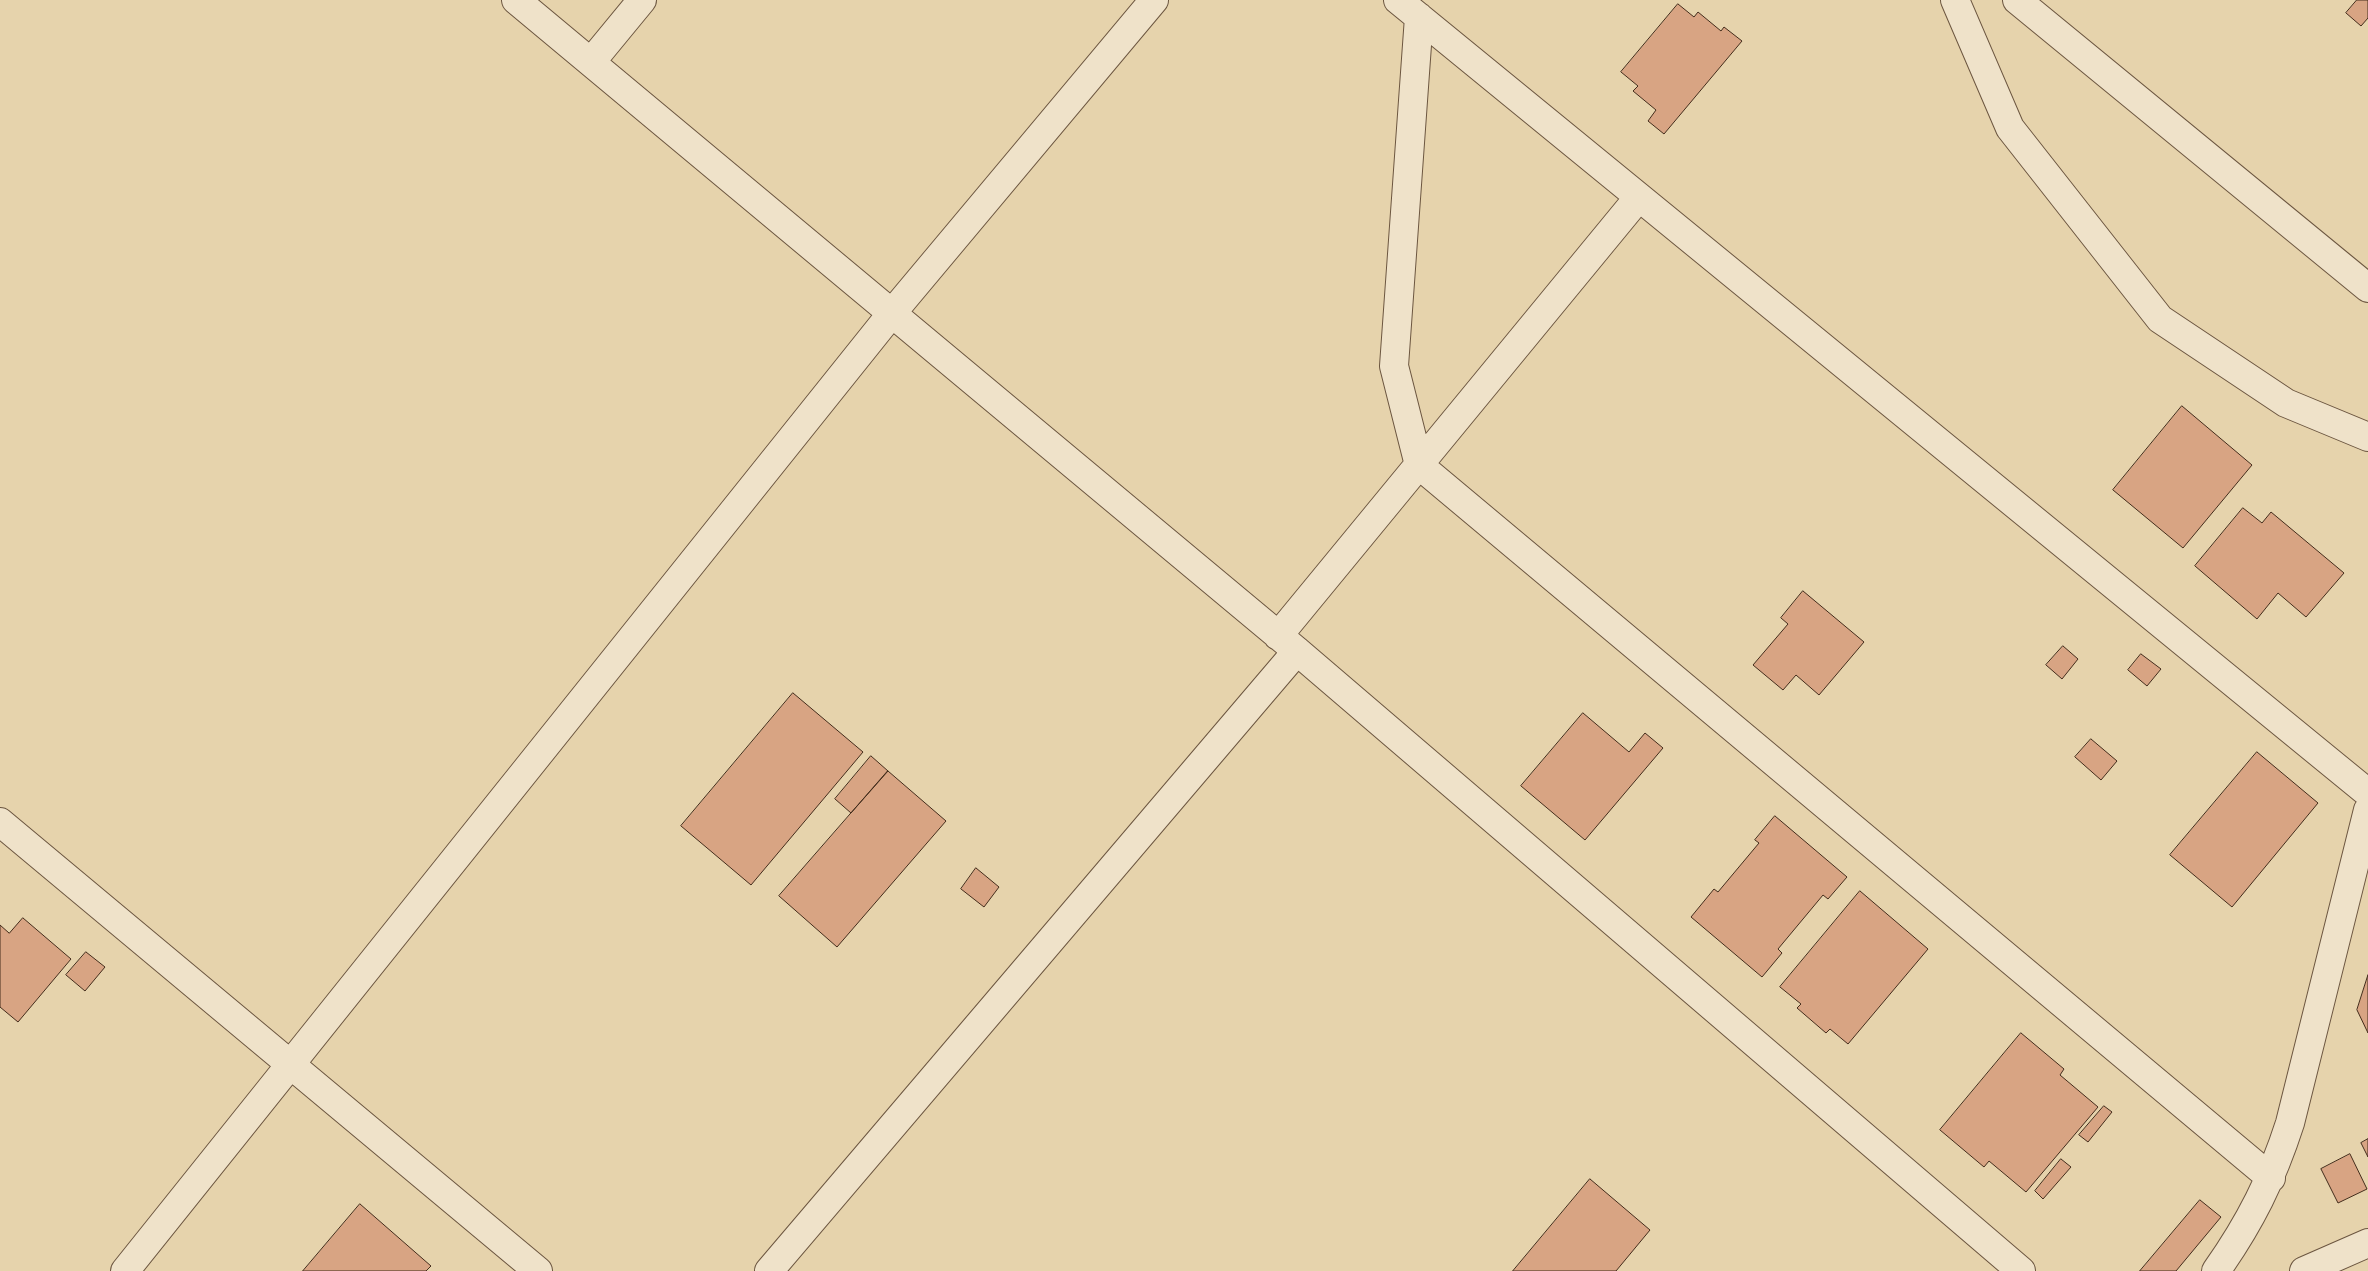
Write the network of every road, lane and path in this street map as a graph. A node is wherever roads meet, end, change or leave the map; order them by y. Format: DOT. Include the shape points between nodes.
graph roads {
  1 [pos="516,0"];
  2 [pos="642,0"];
  3 [pos="1154,0"];
  4 [pos="1398,0"];
  5 [pos="1956,0"];
  6 [pos="2017,0"];
  7 [pos="1419,18"];
  8 [pos="592,62"];
  9 [pos="1639,197"];
  10 [pos="2368,288"];
  11 [pos="892,313"];
  12 [pos="2368,437"];
  13 [pos="1419,465"];
  14 [pos="1287,643"];
  15 [pos="2368,793"];
  16 [pos="2368,810"];
  17 [pos="0,822"];
  18 [pos="290,1065"];
  19 [pos="2270,1178"];
  20 [pos="2368,1242"];
  21 [pos="2318,1268"];
  22 [pos="125,1271"];
  23 [pos="538,1271"];
  24 [pos="769,1271"];
  25 [pos="2022,1271"];
  26 [pos="2216,1271"];
  1 -- 8 [label="street"];
  2 -- 8 [label="street"];
  3 -- 11 [label="street"];
  4 -- 7 [label="street"];
  5 -- 12 [label="street" via="2010,128 2160,319 2286,403"];
  6 -- 10 [label="street"];
  7 -- 9 [label="street"];
  7 -- 13 [label="street" via="1394,366"];
  8 -- 11 [label="street"];
  9 -- 13 [label="street"];
  9 -- 15 [label="street"];
  11 -- 14 [label="street"];
  11 -- 18 [label="street"];
  13 -- 14 [label="street"];
  13 -- 19 [label="street"];
  14 -- 24 [label="street"];
  14 -- 25 [label="street"];
  16 -- 19 [label="street" via="2290,1123"];
  17 -- 18 [label="street"];
  18 -- 22 [label="street"];
  18 -- 23 [label="street"];
  19 -- 26 [label="street" via="2259,1204"];
  20 -- 21 [label="street"];
}
